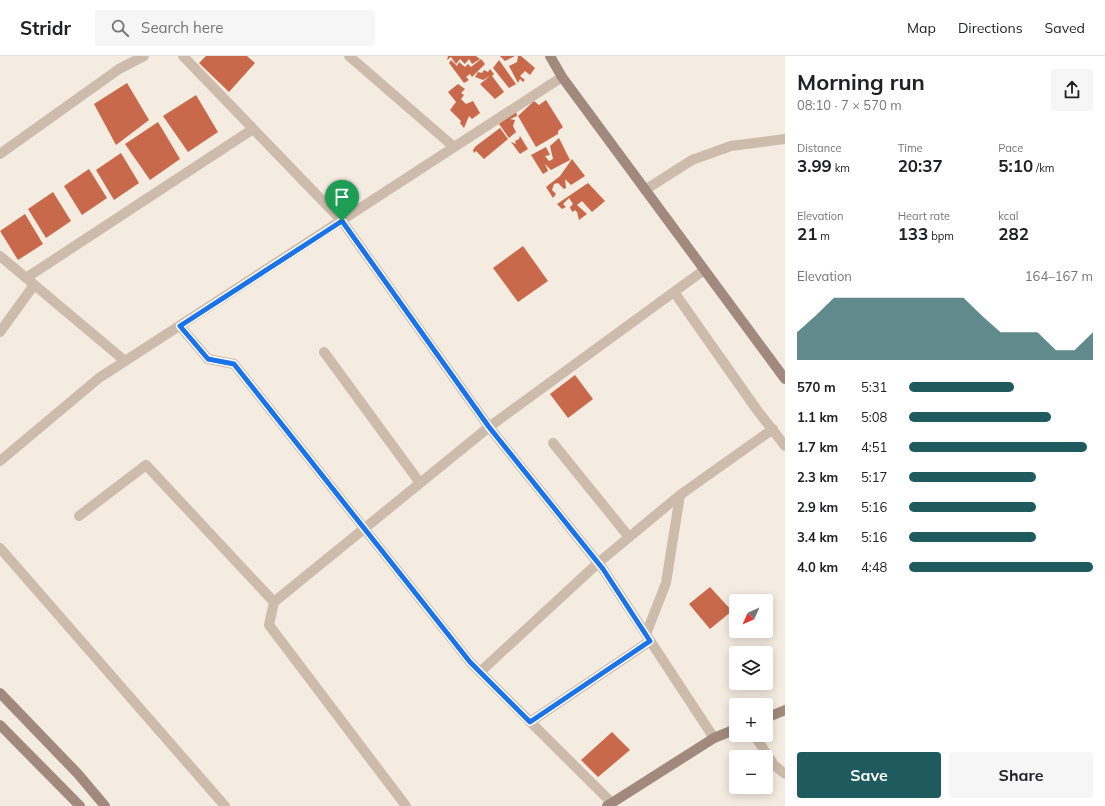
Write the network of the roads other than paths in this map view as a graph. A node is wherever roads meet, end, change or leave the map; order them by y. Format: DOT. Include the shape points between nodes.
graph roads {
  1 [pos="144,56"];
  2 [pos="183,56"];
  3 [pos="349,56"];
  4 [pos="550,56"];
  5 [pos="562,77"];
  6 [pos="253,129"];
  7 [pos="785,139"];
  8 [pos="454,147"];
  9 [pos="0,154"];
  10 [pos="646,190"];
  11 [pos="342,221"];
  12 [pos="0,256"];
  13 [pos="704,270"];
  14 [pos="30,281"];
  15 [pos="674,292"];
  16 [pos="180,326"];
  17 [pos="0,332"];
  18 [pos="324,352"];
  19 [pos="125,361"];
  20 [pos="785,379"];
  21 [pos="489,427"];
  22 [pos="772,429"];
  23 [pos="553,443"];
  24 [pos="785,446"];
  25 [pos="0,461"];
  26 [pos="420,483"];
  27 [pos="680,495"];
  28 [pos="79,516"];
  29 [pos="365,528"];
  30 [pos="629,537"];
  31 [pos="0,548"];
  32 [pos="598,563"];
  33 [pos="274,602"];
  34 [pos="648,637"];
  35 [pos="480,672"];
  36 [pos="0,693"];
  37 [pos="785,710"];
  38 [pos="773,715"];
  39 [pos="530,722"];
  40 [pos="0,725"];
  41 [pos="729,733"];
  42 [pos="714,738"];
  43 [pos="759,742"];
  44 [pos="785,774"];
  45 [pos="609,805"];
  46 [pos="80,806"];
  47 [pos="105,806"];
  48 [pos="225,806"];
  49 [pos="406,806"];
  1 -- 9 [label="street" via="119,69"];
  2 -- 6 [label="street"];
  3 -- 8 [label="street"];
  4 -- 5 [label="street"];
  5 -- 8 [label="street"];
  5 -- 10 [label="street"];
  6 -- 11 [label="street"];
  6 -- 14 [label="street"];
  7 -- 10 [label="street" via="731,146 692,160"];
  8 -- 11 [label="street"];
  10 -- 13 [label="street"];
  11 -- 16 [label="street"];
  11 -- 21 [label="street"];
  12 -- 14 [label="street"];
  13 -- 15 [label="street"];
  13 -- 20 [label="street"];
  14 -- 17 [label="street"];
  14 -- 19 [label="street"];
  15 -- 21 [label="street"];
  15 -- 22 [label="street"];
  16 -- 19 [label="street"];
  16 -- 29 [label="street" via="208,359 234,364"];
  18 -- 26 [label="street"];
  19 -- 25 [label="street" via="99,378"];
  21 -- 26 [label="street"];
  21 -- 32 [label="street"];
  22 -- 24 [label="street"];
  22 -- 27 [label="street"];
  23 -- 30 [label="street"];
  26 -- 29 [label="street"];
  27 -- 30 [label="street"];
  27 -- 34 [label="street" via="666,583"];
  28 -- 33 [label="street" via="146,464"];
  29 -- 33 [label="street"];
  29 -- 35 [label="street"];
  30 -- 32 [label="street"];
  31 -- 48 [label="street"];
  32 -- 34 [label="street"];
  32 -- 35 [label="street"];
  33 -- 49 [label="street" via="269,625"];
  34 -- 39 [label="street"];
  34 -- 42 [label="street"];
  35 -- 39 [label="street"];
  36 -- 47 [label="street" via="78,774"];
  37 -- 38 [label="street"];
  39 -- 45 [label="street"];
  40 -- 46 [label="street"];
  41 -- 42 [label="street"];
  42 -- 45 [label="street"];
  43 -- 44 [label="street" via="774,765"];
}
